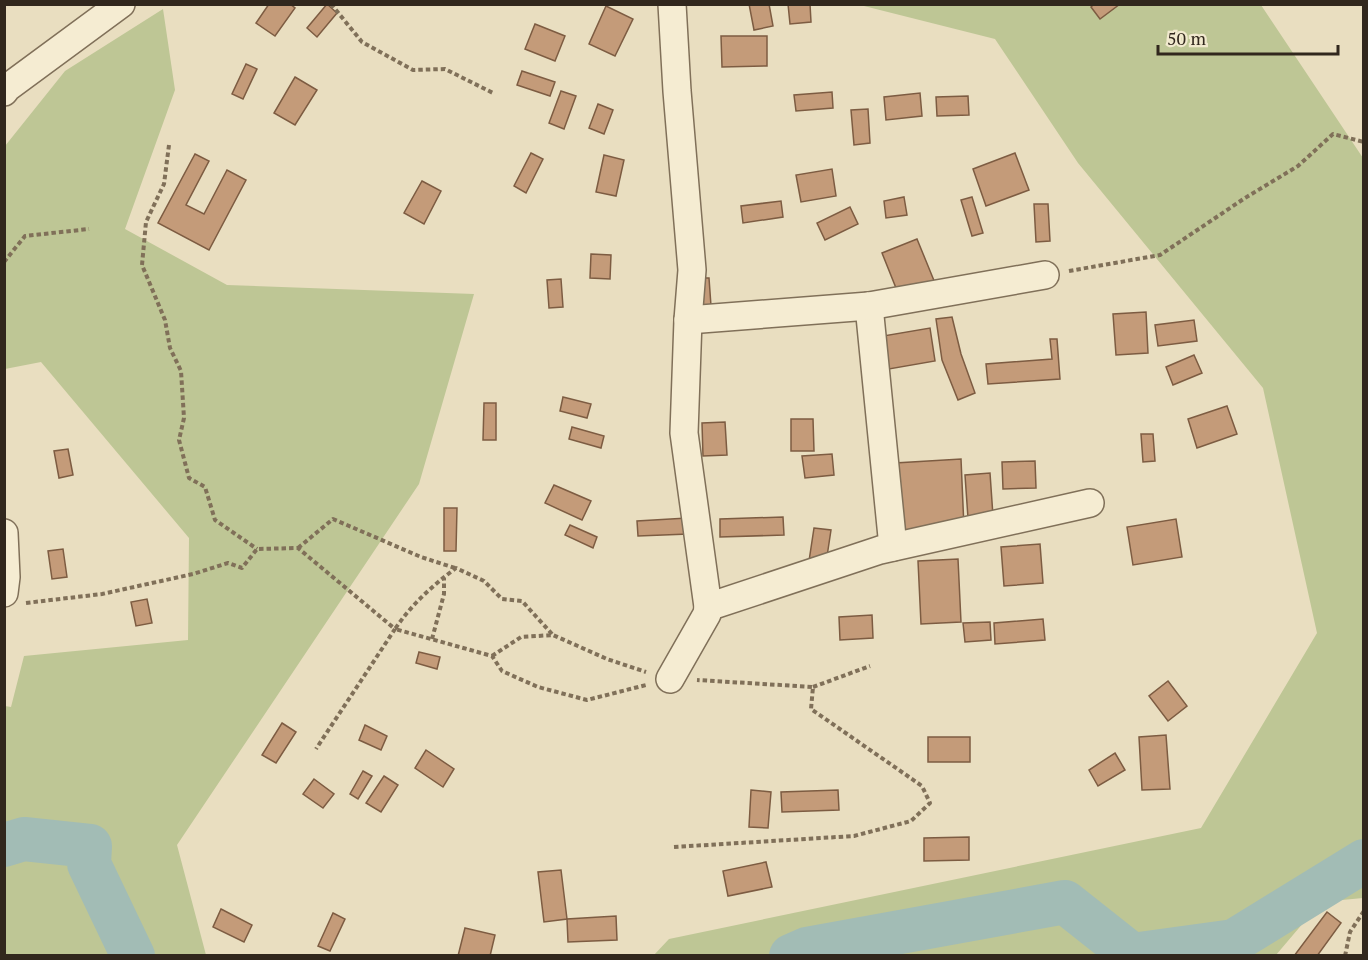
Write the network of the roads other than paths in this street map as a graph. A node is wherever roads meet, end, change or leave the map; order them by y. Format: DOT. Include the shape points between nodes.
graph roads {
  1 [pos="121,4"];
  2 [pos="672,4"];
  3 [pos="4,92"];
  4 [pos="1045,275"];
  5 [pos="869,306"];
  6 [pos="688,320"];
  7 [pos="1090,503"];
  8 [pos="4,533"];
  9 [pos="892,547"];
  10 [pos="10,587"];
  11 [pos="708,607"];
  12 [pos="670,679"];
  1 -- 3 [label="street"];
  2 -- 6 [label="street" via="692,270"];
  4 -- 5 [label="street"];
  5 -- 6 [label="street"];
  5 -- 9 [label="street"];
  6 -- 11 [label="street" via="684,433"];
  7 -- 9 [label="street"];
  8 -- 10 [label="street"];
  9 -- 11 [label="street"];
  11 -- 12 [label="street"];
}
